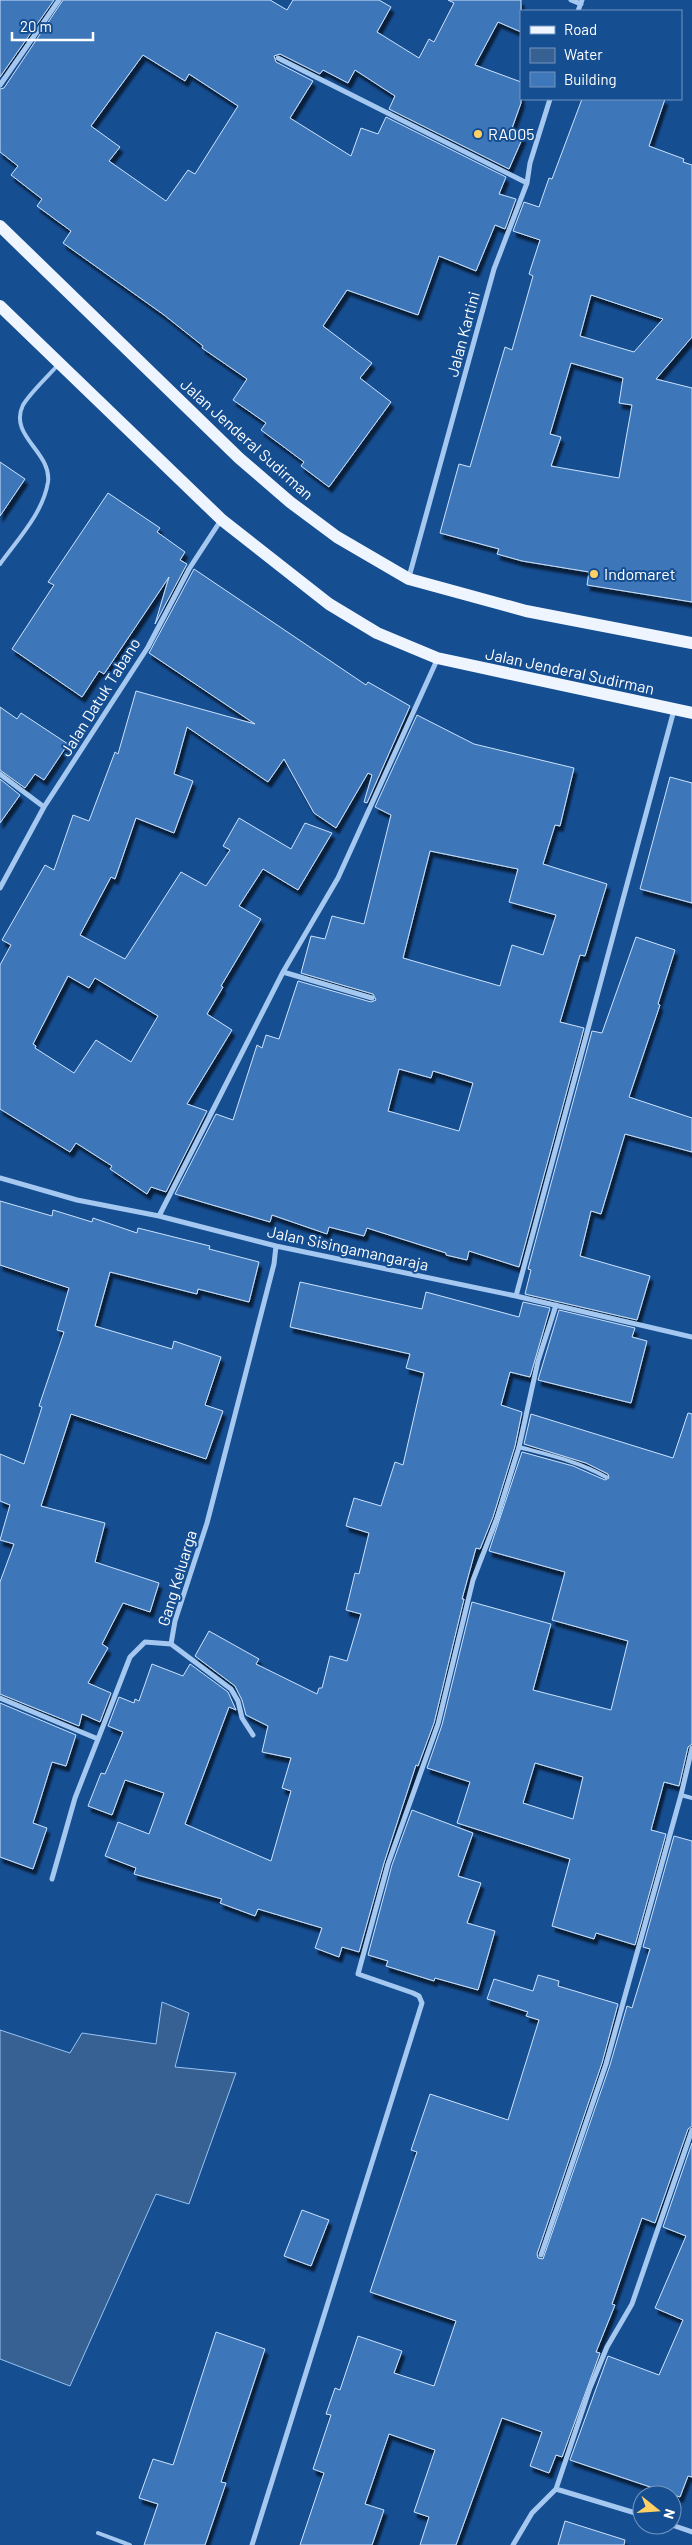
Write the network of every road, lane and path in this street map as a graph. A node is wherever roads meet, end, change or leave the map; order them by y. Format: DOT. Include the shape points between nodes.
graph roads {
  1 [pos="59,0"];
  2 [pos="571,0"];
  3 [pos="581,2"];
  4 [pos="278,58"];
  5 [pos="0,84"];
  6 [pos="550,100"];
  7 [pos="527,183"];
  8 [pos="0,226"];
  9 [pos="0,306"];
  10 [pos="60,363"];
  11 [pos="222,520"];
  12 [pos="0,564"];
  13 [pos="409,578"];
  14 [pos="692,643"];
  15 [pos="437,658"];
  16 [pos="674,710"];
  17 [pos="692,713"];
  18 [pos="0,774"];
  19 [pos="44,807"];
  20 [pos="0,888"];
  21 [pos="283,972"];
  22 [pos="372,998"];
  23 [pos="0,1178"];
  24 [pos="159,1216"];
  25 [pos="276,1246"];
  26 [pos="516,1296"];
  27 [pos="556,1305"];
  28 [pos="692,1337"];
  29 [pos="519,1447"];
  30 [pos="606,1477"];
  31 [pos="171,1644"];
  32 [pos="0,1698"];
  33 [pos="253,1735"];
  34 [pos="98,1739"];
  35 [pos="692,1748"];
  36 [pos="681,1795"];
  37 [pos="692,1798"];
  38 [pos="52,1879"];
  39 [pos="692,2130"];
  40 [pos="540,2255"];
  41 [pos="556,2488"];
  42 [pos="632,2512"];
  43 [pos="98,2533"];
  44 [pos="130,2545"];
  45 [pos="252,2545"];
  46 [pos="513,2545"];
  1 -- 5 [label="street"];
  2 -- 3 [label="street"];
  4 -- 7 [label="street"];
  6 -- 7 [label="street, Jalan Kartini"];
  7 -- 13 [label="street, Jalan Kartini" via="494,269"];
  8 -- 13 [label="main road, Jalan Jenderal Sudirman" via="239,458 283,496 336,536"];
  9 -- 10 [label="main road, Jalan Jenderal Sudirman"];
  10 -- 11 [label="main road, Jalan Jenderal Sudirman"];
  10 -- 12 [label="lane" via="23,405 20,420 25,436 45,463 48,481 38,510"];
  11 -- 15 [label="main road, Jalan Jenderal Sudirman" via="329,604 377,633"];
  11 -- 19 [label="street, Jalan Datuk Tabano" via="189,569 148,647"];
  13 -- 14 [label="main road, Jalan Jenderal Sudirman" via="526,611"];
  15 -- 16 [label="main road, Jalan Jenderal Sudirman"];
  15 -- 21 [label="street" via="338,878"];
  16 -- 17 [label="main road, Jalan Jenderal Sudirman"];
  16 -- 26 [label="street"];
  18 -- 19 [label="street"];
  19 -- 20 [label="street, Jalan Datuk Tabano"];
  21 -- 22 [label="street"];
  21 -- 24 [label="street"];
  23 -- 24 [label="street, Jalan Sisingamangaraja" via="77,1200"];
  24 -- 25 [label="street, Jalan Sisingamangaraja"];
  25 -- 26 [label="street, Jalan Sisingamangaraja"];
  25 -- 31 [label="street, Gang Keluarga" via="207,1523 175,1621"];
  26 -- 27 [label="street, Jalan Sisingamangaraja"];
  27 -- 28 [label="street, Jalan Sisingamangaraja"];
  27 -- 29 [label="street" via="538,1361"];
  29 -- 30 [label="lane" via="564,1458"];
  29 -- 45 [label="street" via="473,1580 438,1724 388,1864 358,1974 413,1993 422,2002"];
  31 -- 33 [label="street" via="231,1689 242,1718"];
  31 -- 34 [label="street, Gang Keluarga" via="145,1642 130,1657"];
  32 -- 34 [label="street"];
  34 -- 38 [label="street, Gang Keluarga" via="75,1798"];
  35 -- 36 [label="street"];
  36 -- 37 [label="lane"];
  36 -- 40 [label="street" via="606,2064"];
  39 -- 41 [label="street" via="632,2304 590,2388"];
  41 -- 42 [label="street"];
  41 -- 46 [label="street" via="532,2512"];
  43 -- 44 [label="lane"];
}
